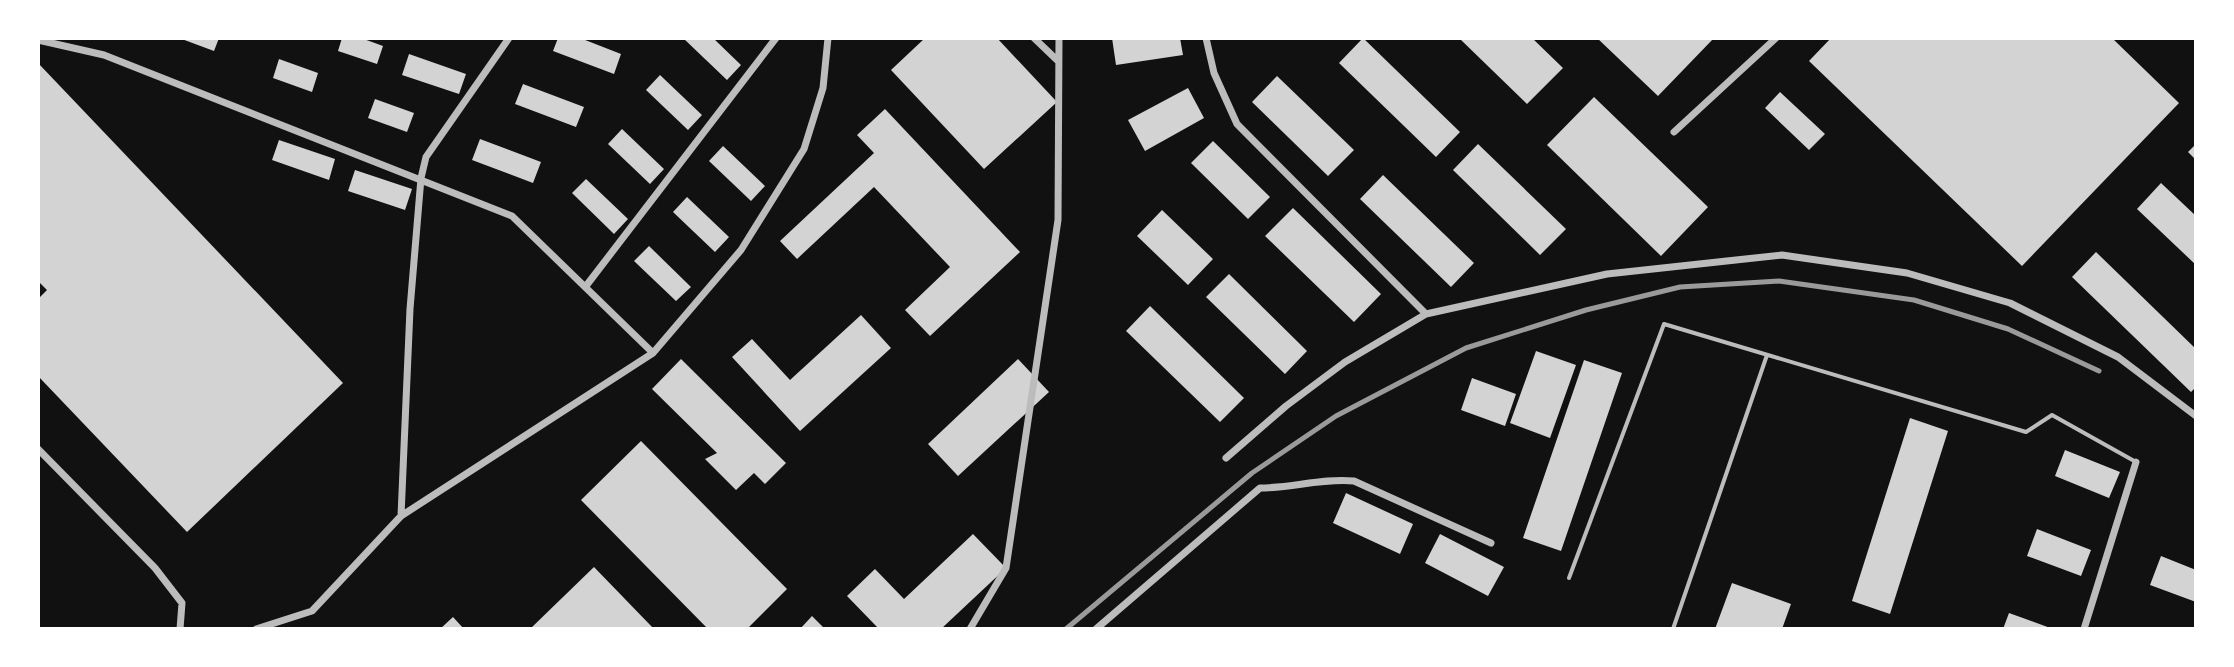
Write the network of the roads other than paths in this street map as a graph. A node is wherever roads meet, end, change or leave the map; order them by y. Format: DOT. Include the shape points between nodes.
graph roads {
  1 [pos="509,38"];
  2 [pos="776,38"];
  3 [pos="828,38"];
  4 [pos="1034,38"];
  5 [pos="1059,38"];
  6 [pos="1206,38"];
  7 [pos="1776,38"];
  8 [pos="38,40"];
  9 [pos="1059,62"];
  10 [pos="1674,132"];
  11 [pos="421,178"];
  12 [pos="586,286"];
  13 [pos="1426,314"];
  14 [pos="653,353"];
  15 [pos="1767,355"];
  16 [pos="2195,413"];
  17 [pos="38,449"];
  18 [pos="1226,458"];
  19 [pos="2136,462"];
  20 [pos="401,516"];
  21 [pos="1491,543"];
  22 [pos="1569,578"];
  23 [pos="180,629"];
  24 [pos="256,629"];
  25 [pos="970,629"];
  26 [pos="1096,629"];
  27 [pos="1673,629"];
  28 [pos="2084,629"];
  1 -- 11 [label="street" via="426,157"];
  2 -- 12 [label="street"];
  3 -- 14 [label="street" via="823,88 804,149 741,250"];
  4 -- 9 [label="street"];
  5 -- 9 [label="street"];
  6 -- 13 [label="street" via="1214,73 1237,124"];
  7 -- 10 [label="street"];
  8 -- 11 [label="street" via="104,55"];
  9 -- 25 [label="street" via="1058,220 1006,568"];
  11 -- 12 [label="street" via="512,216"];
  11 -- 20 [label="street"];
  12 -- 14 [label="street"];
  13 -- 16 [label="street" via="1607,274 1782,255 1907,273 2010,303 2118,357"];
  13 -- 18 [label="street" via="1345,362"];
  14 -- 20 [label="street"];
  15 -- 19 [label="lane" via="2026,432 2052,415"];
  15 -- 22 [label="lane" via="1664,324"];
  15 -- 27 [label="lane"];
  17 -- 23 [label="street" via="155,568 182,603"];
  19 -- 28 [label="street"];
  20 -- 24 [label="street" via="312,611"];
  21 -- 26 [label="street" via="1354,481 1260,488"];
}
